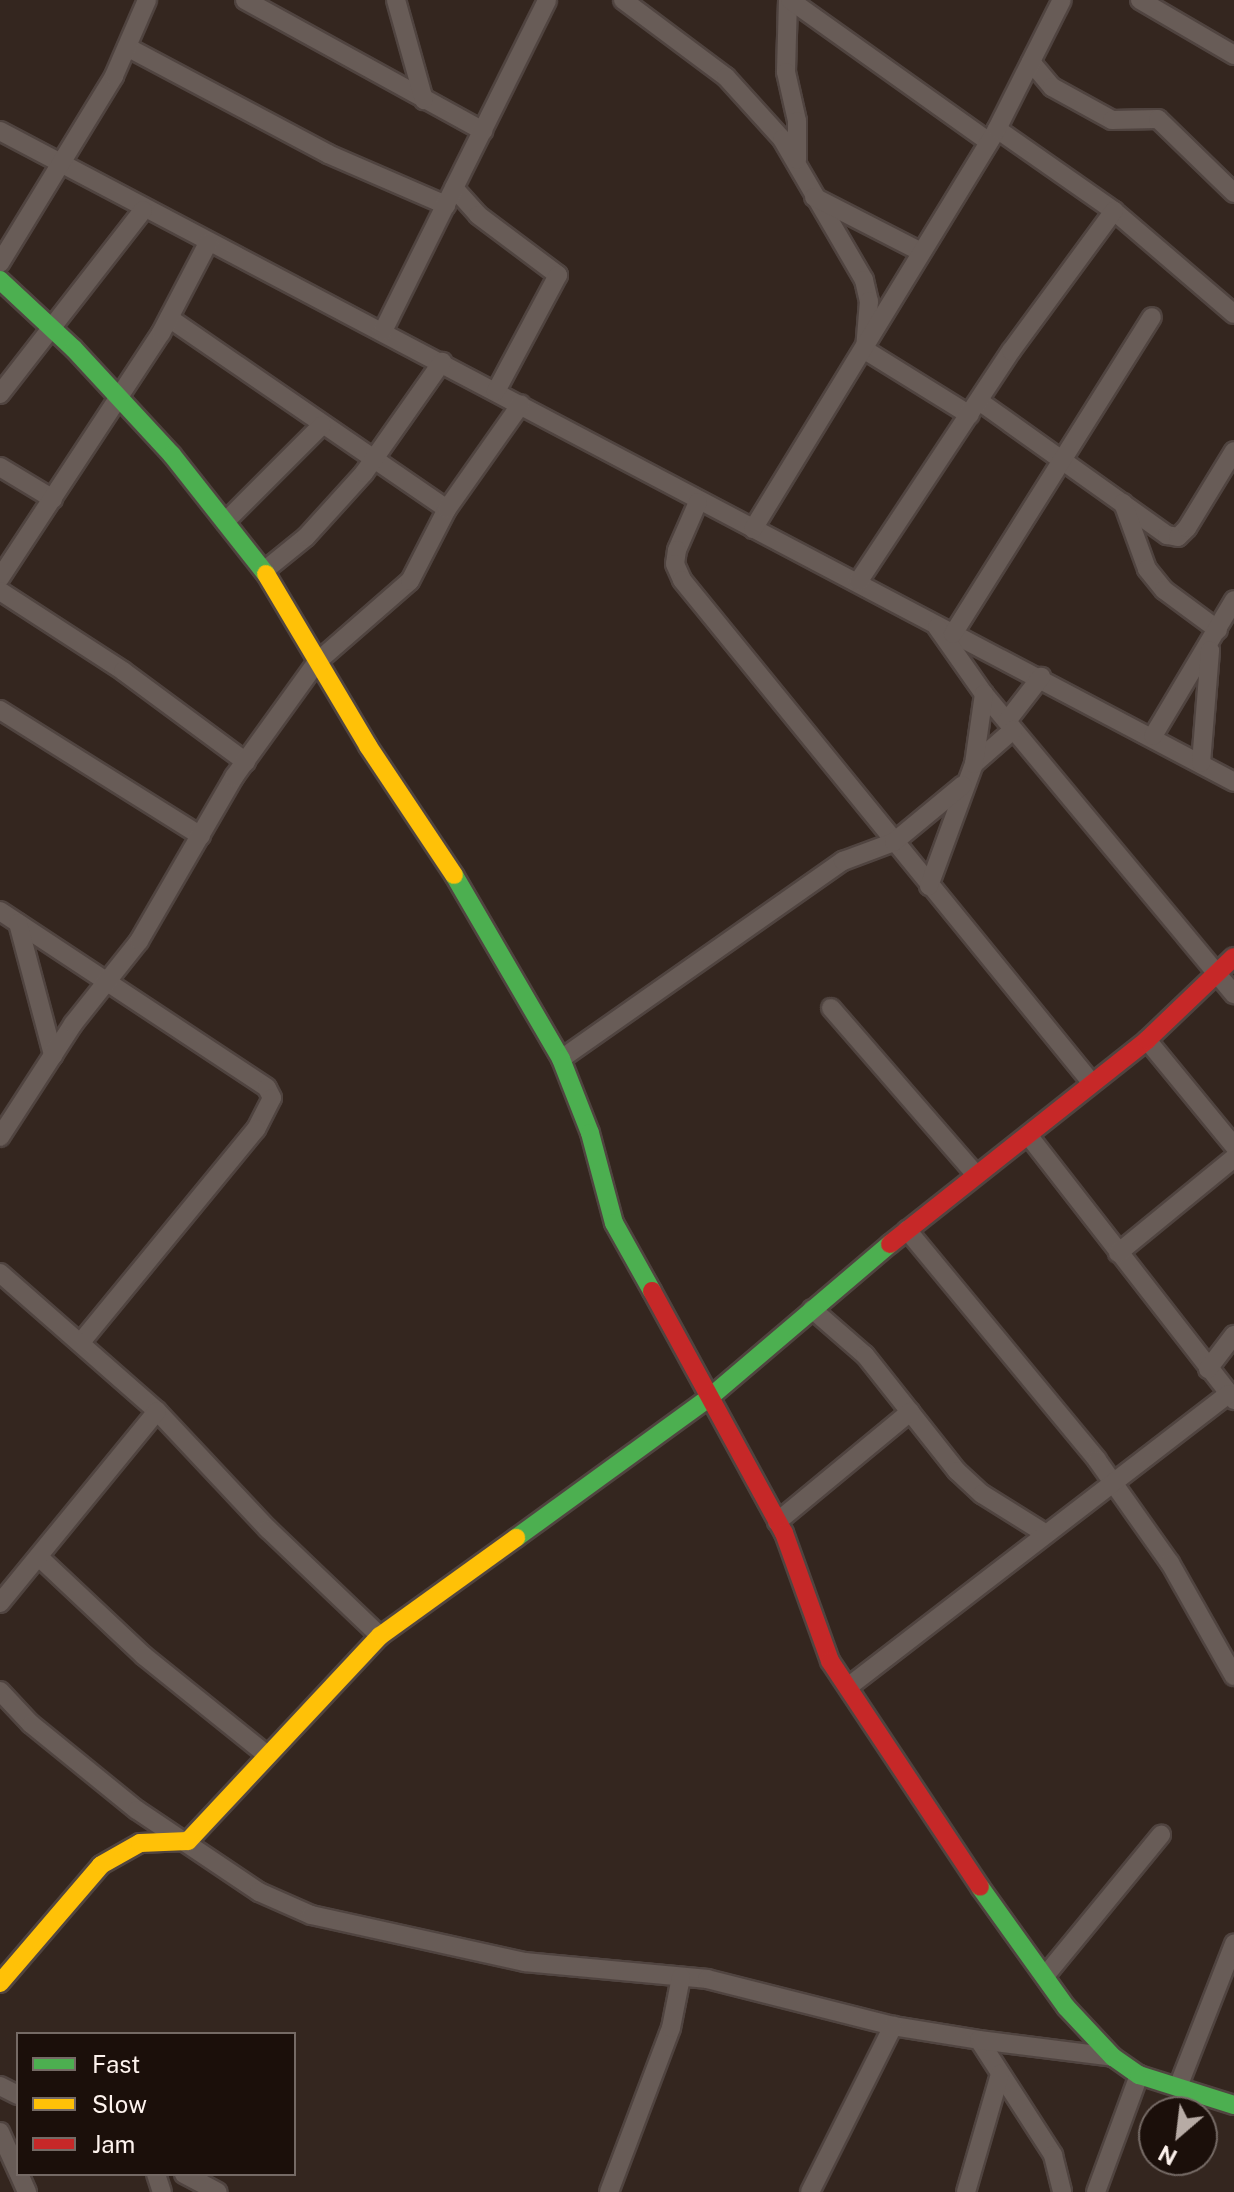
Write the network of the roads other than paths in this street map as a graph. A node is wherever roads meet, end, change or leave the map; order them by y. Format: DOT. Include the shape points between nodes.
graph roads {
  1 [pos="147,0"];
  2 [pos="245,0"];
  3 [pos="396,0"];
  4 [pos="547,0"];
  5 [pos="623,0"];
  6 [pos="1062,0"];
  7 [pos="1140,0"];
  8 [pos="794,1"];
  9 [pos="127,47"];
  10 [pos="1234,55"];
  11 [pos="1031,62"];
  12 [pos="424,100"];
  13 [pos="0,131"];
  14 [pos="483,131"];
  15 [pos="993,135"];
  16 [pos="60,161"];
  17 [pos="797,163"];
  18 [pos="1234,193"];
  19 [pos="450,197"];
  20 [pos="814,197"];
  21 [pos="143,210"];
  22 [pos="1114,211"];
  23 [pos="208,243"];
  24 [pos="921,252"];
  25 [pos="0,263"];
  26 [pos="0,280"];
  27 [pos="1234,314"];
  28 [pos="1152,317"];
  29 [pos="169,318"];
  30 [pos="53,329"];
  31 [pos="383,331"];
  32 [pos="865,350"];
  33 [pos="442,362"];
  34 [pos="496,391"];
  35 [pos="0,394"];
  36 [pos="119,400"];
  37 [pos="521,404"];
  38 [pos="975,408"];
  39 [pos="322,425"];
  40 [pos="1234,451"];
  41 [pos="1064,459"];
  42 [pos="373,461"];
  43 [pos="0,467"];
  44 [pos="53,499"];
  45 [pos="698,502"];
  46 [pos="1122,502"];
  47 [pos="447,509"];
  48 [pos="225,522"];
  49 [pos="753,529"];
  50 [pos="264,571"];
  51 [pos="0,578"];
  52 [pos="858,582"];
  53 [pos="0,591"];
  54 [pos="1234,600"];
  55 [pos="935,624"];
  56 [pos="953,634"];
  57 [pos="1214,639"];
  58 [pos="317,662"];
  59 [pos="1041,677"];
  60 [pos="984,694"];
  61 [pos="0,710"];
  62 [pos="1010,726"];
  63 [pos="1153,736"];
  64 [pos="246,762"];
  65 [pos="1201,763"];
  66 [pos="974,764"];
  67 [pos="1234,782"];
  68 [pos="963,785"];
  69 [pos="201,836"];
  70 [pos="894,842"];
  71 [pos="929,886"];
  72 [pos="0,911"];
  73 [pos="18,923"];
  74 [pos="1234,957"];
  75 [pos="1216,977"];
  76 [pos="105,983"];
  77 [pos="1234,994"];
  78 [pos="831,1008"];
  79 [pos="1147,1040"];
  80 [pos="53,1055"];
  81 [pos="561,1059"];
  82 [pos="1091,1082"];
  83 [pos="8,1108"];
  84 [pos="1028,1135"];
  85 [pos="0,1137"];
  86 [pos="1234,1146"];
  87 [pos="1234,1158"];
  88 [pos="976,1175"];
  89 [pos="907,1230"];
  90 [pos="1118,1253"];
  91 [pos="0,1273"];
  92 [pos="812,1309"];
  93 [pos="1234,1335"];
  94 [pos="82,1341"];
  95 [pos="1208,1369"];
  96 [pos="1231,1397"];
  97 [pos="709,1398"];
  98 [pos="157,1411"];
  99 [pos="910,1412"];
  100 [pos="1111,1480"];
  101 [pos="777,1522"];
  102 [pos="1046,1534"];
  103 [pos="40,1558"];
  104 [pos="0,1603"];
  105 [pos="380,1636"];
  106 [pos="1234,1676"];
  107 [pos="848,1687"];
  108 [pos="0,1691"];
  109 [pos="266,1754"];
  110 [pos="1161,1835"];
  111 [pos="188,1841"];
  112 [pos="1234,1944"];
  113 [pos="1045,1976"];
  114 [pos="681,1977"];
  115 [pos="0,1983"];
  116 [pos="893,2026"];
  117 [pos="979,2040"];
  118 [pos="1113,2057"];
  119 [pos="1000,2074"];
  120 [pos="1139,2075"];
  121 [pos="1178,2087"];
  122 [pos="1234,2105"];
  123 [pos="0,2132"];
  124 [pos="16,2168"];
  125 [pos="188,2176"];
  126 [pos="218,2192"];
  127 [pos="609,2192"];
  128 [pos="810,2192"];
  129 [pos="966,2192"];
  130 [pos="1062,2192"];
  131 [pos="1096,2192"];
  1 -- 9 [label="street"];
  2 -- 12 [label="street"];
  3 -- 12 [label="street"];
  4 -- 14 [label="street"];
  5 -- 17 [label="street" via="726,77"];
  6 -- 11 [label="street"];
  7 -- 10 [label="street"];
  8 -- 15 [label="street"];
  8 -- 17 [label="street" via="786,72 797,121"];
  9 -- 16 [label="street"];
  9 -- 19 [label="street" via="328,154"];
  11 -- 15 [label="street"];
  11 -- 18 [label="street" via="1052,87 1112,120 1158,119"];
  12 -- 14 [label="street"];
  13 -- 16 [label="street"];
  14 -- 19 [label="street"];
  15 -- 22 [label="street"];
  15 -- 24 [label="street"];
  16 -- 21 [label="street"];
  16 -- 25 [label="street"];
  17 -- 20 [label="street"];
  19 -- 31 [label="street"];
  19 -- 34 [label="street" via="558,275"];
  20 -- 24 [label="street"];
  20 -- 32 [label="street" via="864,280 869,301"];
  21 -- 23 [label="street"];
  21 -- 30 [label="street"];
  22 -- 27 [label="street"];
  22 -- 38 [label="street"];
  23 -- 29 [label="street"];
  23 -- 31 [label="street"];
  24 -- 32 [label="street"];
  26 -- 30 [label="street"];
  28 -- 41 [label="street"];
  29 -- 36 [label="street"];
  29 -- 39 [label="street"];
  30 -- 35 [label="street"];
  30 -- 36 [label="street"];
  31 -- 33 [label="street"];
  32 -- 38 [label="street"];
  32 -- 49 [label="street"];
  33 -- 34 [label="street"];
  33 -- 42 [label="street"];
  34 -- 37 [label="street"];
  36 -- 44 [label="street"];
  36 -- 48 [label="street"];
  37 -- 45 [label="street"];
  37 -- 47 [label="street"];
  38 -- 41 [label="street"];
  38 -- 52 [label="street"];
  39 -- 42 [label="street"];
  39 -- 48 [label="street"];
  40 -- 46 [label="street" via="1178,537 1167,535"];
  41 -- 46 [label="street"];
  41 -- 56 [label="street"];
  42 -- 47 [label="street"];
  42 -- 50 [label="street" via="306,537"];
  43 -- 44 [label="street"];
  44 -- 51 [label="street"];
  45 -- 49 [label="street"];
  45 -- 70 [label="street" via="677,550 675,564 682,580"];
  46 -- 57 [label="street" via="1147,569"];
  47 -- 58 [label="street" via="410,581"];
  48 -- 50 [label="street"];
  49 -- 52 [label="street"];
  50 -- 58 [label="street"];
  52 -- 55 [label="street"];
  53 -- 64 [label="street" via="123,671"];
  54 -- 57 [label="street"];
  55 -- 56 [label="street"];
  55 -- 60 [label="street"];
  56 -- 59 [label="street"];
  57 -- 63 [label="street"];
  57 -- 65 [label="street"];
  58 -- 64 [label="street"];
  58 -- 81 [label="street" via="466,892"];
  59 -- 62 [label="street"];
  59 -- 63 [label="street"];
  60 -- 62 [label="street"];
  60 -- 66 [label="street"];
  61 -- 69 [label="street"];
  62 -- 66 [label="street"];
  62 -- 75 [label="street"];
  63 -- 65 [label="street"];
  64 -- 69 [label="street"];
  65 -- 67 [label="street"];
  66 -- 68 [label="street"];
  68 -- 70 [label="street"];
  68 -- 71 [label="street"];
  69 -- 76 [label="street" via="139,941"];
  70 -- 71 [label="street"];
  70 -- 81 [label="street" via="843,861 810,882"];
  71 -- 82 [label="street"];
  72 -- 73 [label="street"];
  73 -- 76 [label="street"];
  73 -- 80 [label="street"];
  74 -- 75 [label="street"];
  75 -- 77 [label="street"];
  75 -- 79 [label="street"];
  76 -- 80 [label="street"];
  76 -- 94 [label="street" via="267,1088 272,1098 256,1129"];
  78 -- 88 [label="street"];
  79 -- 82 [label="street"];
  79 -- 86 [label="street"];
  80 -- 83 [label="street"];
  81 -- 97 [label="street" via="590,1133 614,1223"];
  82 -- 84 [label="street"];
  83 -- 85 [label="street"];
  84 -- 88 [label="street"];
  84 -- 90 [label="street"];
  87 -- 90 [label="street"];
  88 -- 89 [label="street"];
  89 -- 92 [label="street"];
  89 -- 100 [label="street"];
  90 -- 95 [label="street"];
  91 -- 94 [label="street"];
  92 -- 97 [label="street"];
  92 -- 99 [label="street" via="865,1355"];
  93 -- 95 [label="street"];
  94 -- 98 [label="street"];
  95 -- 96 [label="street"];
  96 -- 100 [label="street"];
  97 -- 101 [label="street"];
  97 -- 105 [label="street"];
  98 -- 103 [label="street"];
  98 -- 105 [label="street" via="278,1539"];
  99 -- 101 [label="street"];
  99 -- 102 [label="street" via="982,1494"];
  100 -- 102 [label="street"];
  100 -- 106 [label="street" via="1170,1563"];
  101 -- 107 [label="street" via="799,1565 830,1661"];
  102 -- 107 [label="street"];
  103 -- 104 [label="street"];
  103 -- 109 [label="street" via="144,1656"];
  105 -- 109 [label="street"];
  107 -- 113 [label="street" via="932,1821"];
  108 -- 111 [label="street" via="31,1724 137,1810"];
  109 -- 111 [label="street"];
  110 -- 113 [label="street"];
  111 -- 114 [label="street" via="259,1892 311,1915 525,1962"];
  111 -- 115 [label="street" via="140,1843 101,1865"];
  112 -- 121 [label="street"];
  113 -- 118 [label="street"];
  114 -- 116 [label="street"];
  114 -- 127 [label="street" via="671,2028"];
  116 -- 117 [label="street"];
  116 -- 128 [label="street"];
  117 -- 118 [label="street"];
  117 -- 119 [label="street"];
  118 -- 120 [label="street"];
  119 -- 129 [label="street"];
  119 -- 130 [label="street" via="1053,2155"];
  120 -- 121 [label="street"];
  120 -- 131 [label="street"];
  121 -- 122 [label="street"];
  123 -- 124 [label="street"];
  125 -- 126 [label="street"];
}
